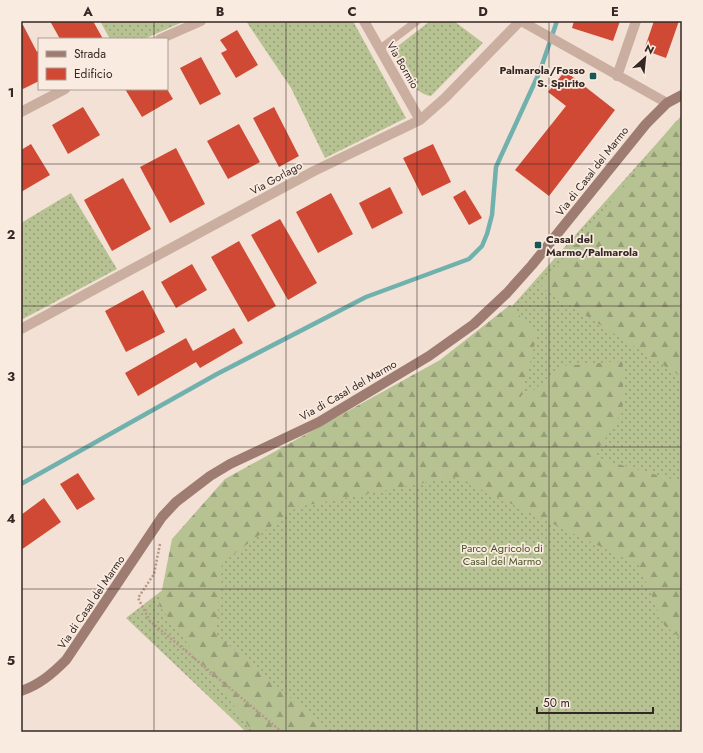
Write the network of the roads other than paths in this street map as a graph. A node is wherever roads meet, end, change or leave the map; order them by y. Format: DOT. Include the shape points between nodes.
graph roads {
  1 [pos="201,21"];
  2 [pos="364,21"];
  3 [pos="417,21"];
  4 [pos="521,21"];
  5 [pos="636,21"];
  6 [pos="162,38"];
  7 [pos="380,49"];
  8 [pos="617,76"];
  9 [pos="63,90"];
  10 [pos="682,95"];
  11 [pos="667,103"];
  12 [pos="21,112"];
  13 [pos="420,120"];
  14 [pos="21,329"];
  15 [pos="21,691"];
  1 -- 6 [label="street"];
  2 -- 7 [label="street, Via Bormio"];
  3 -- 7 [label="lane"];
  4 -- 8 [label="street"];
  4 -- 13 [label="street, Via Gorlago"];
  5 -- 8 [label="street"];
  7 -- 13 [label="street, Via Bormio"];
  8 -- 11 [label="street"];
  9 -- 12 [label="street"];
  10 -- 11 [label="main road, Via di Casal del Marmo"];
  11 -- 15 [label="main road, Via di Casal del Marmo" via="629,143 532,265 474,324 430,356 319,422 230,464 176,502 162,517 66,660 41,682"];
  13 -- 14 [label="street, Via Gorlago" via="314,171"];
}
